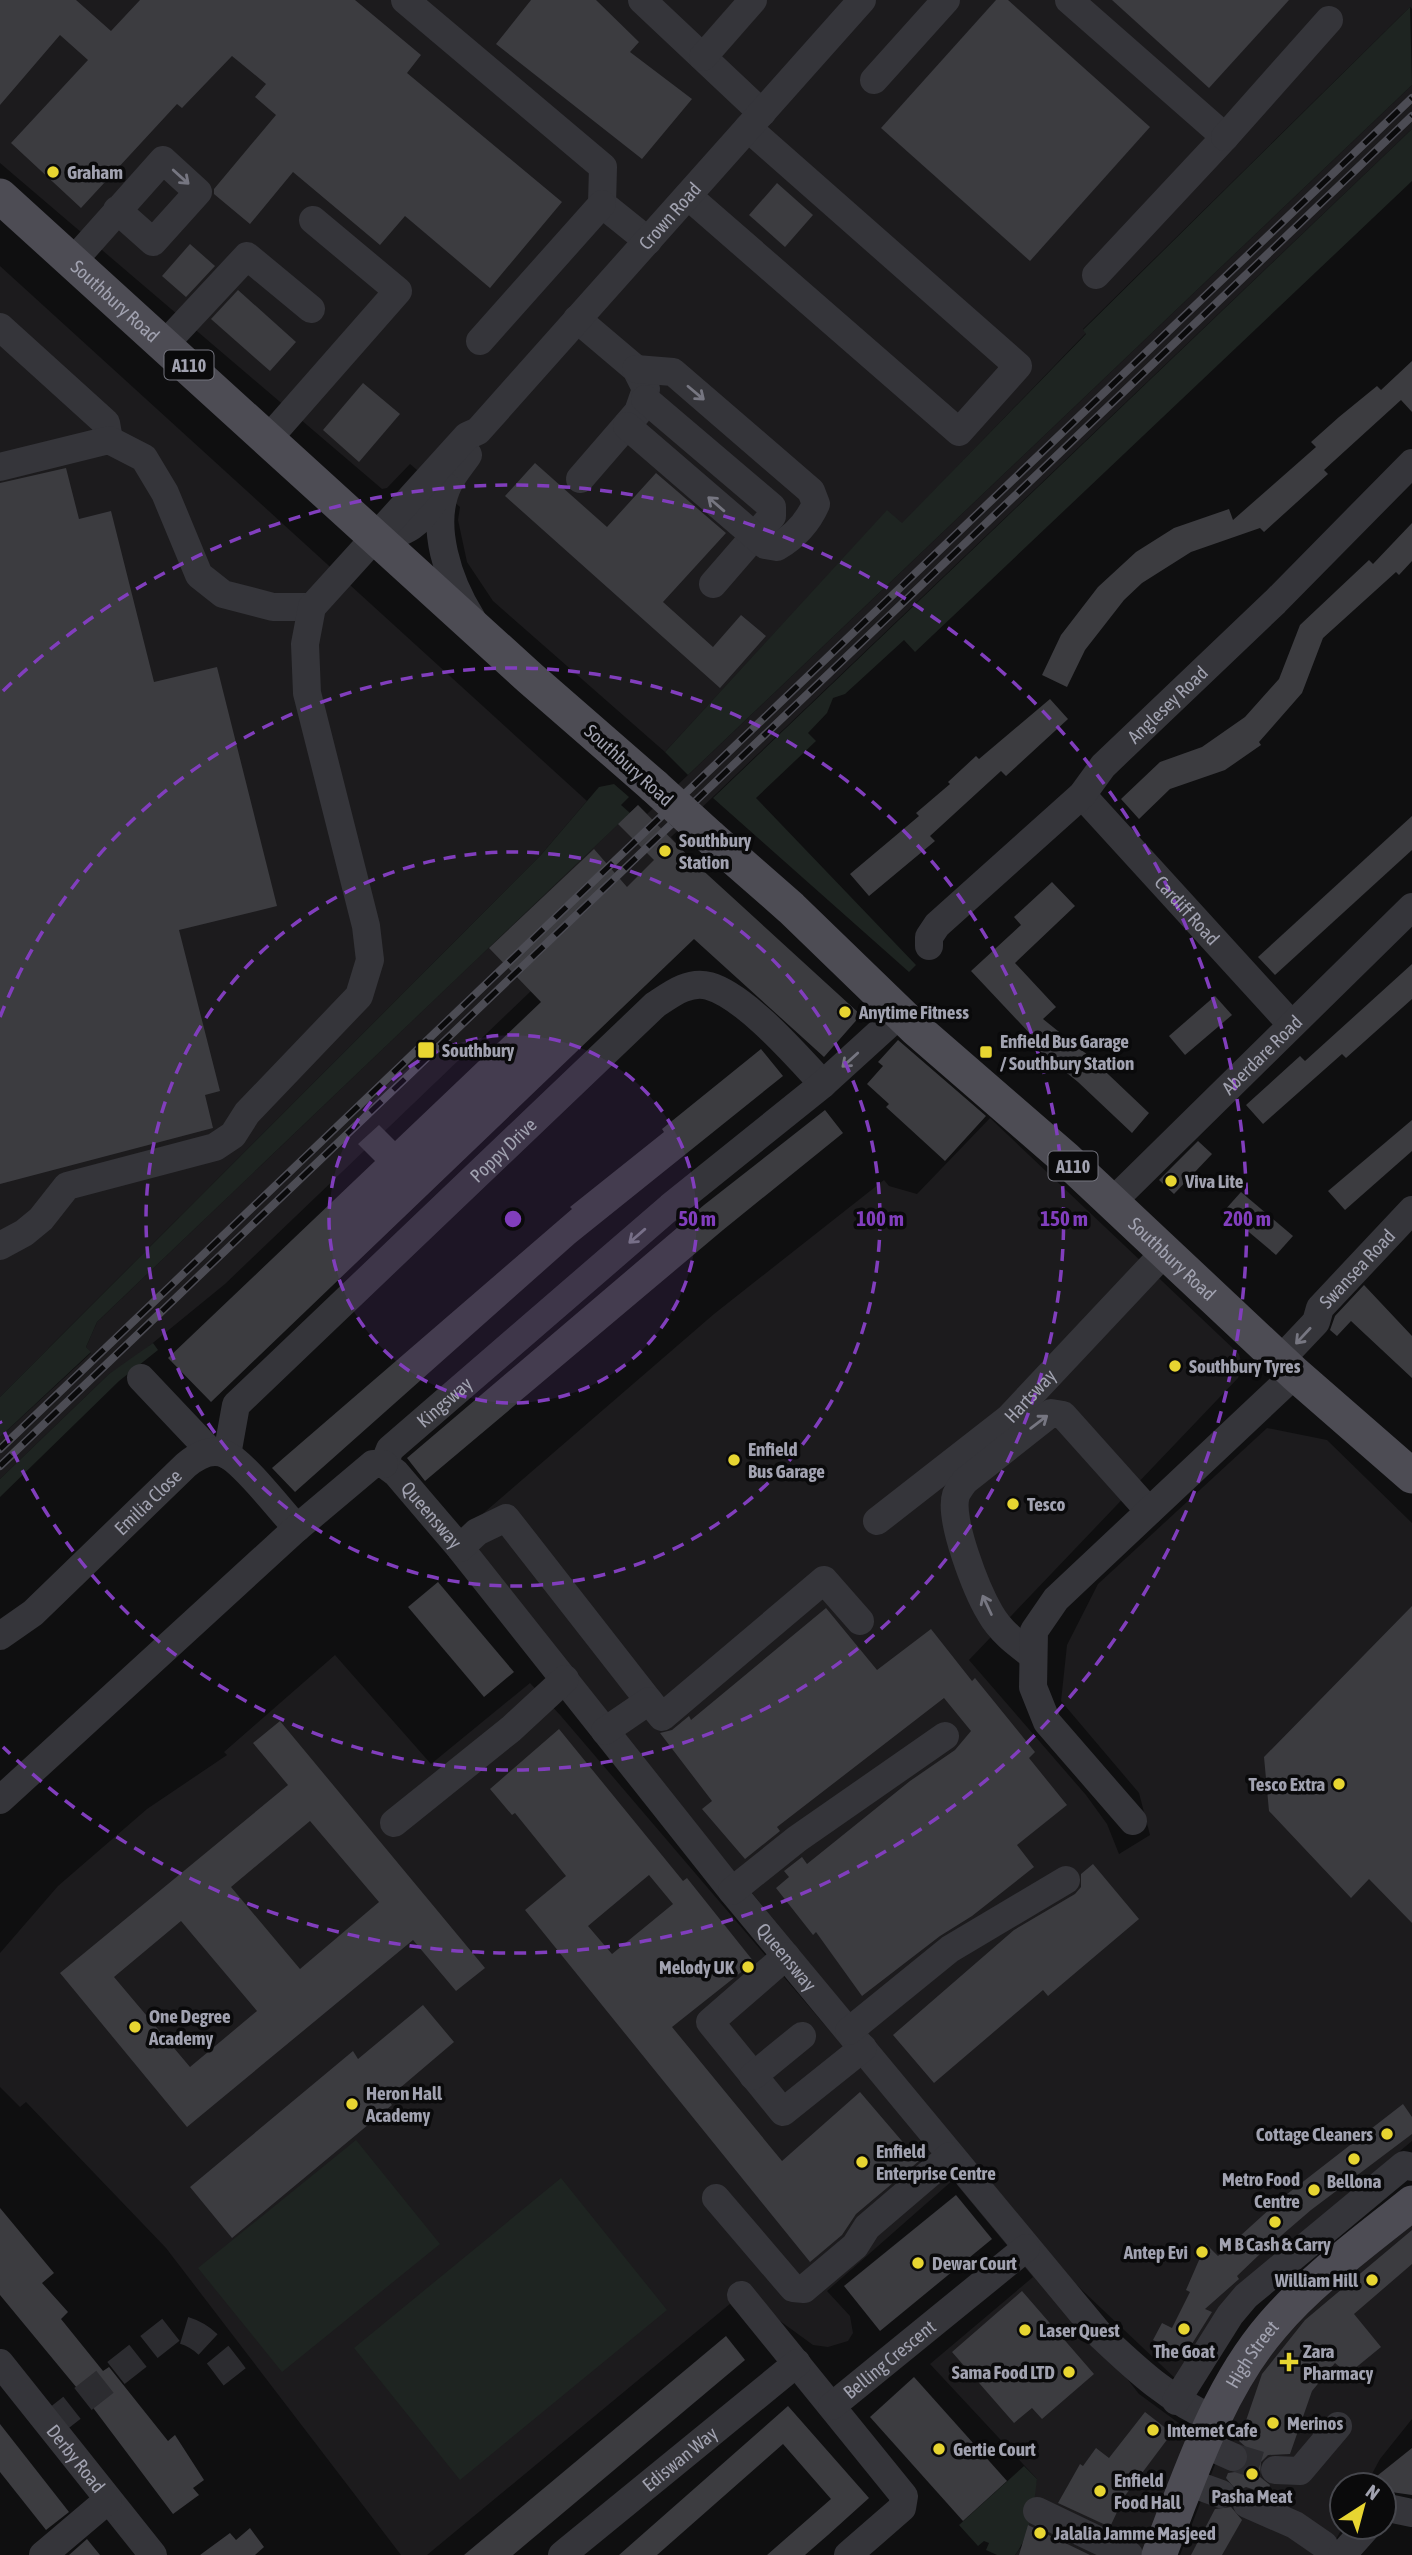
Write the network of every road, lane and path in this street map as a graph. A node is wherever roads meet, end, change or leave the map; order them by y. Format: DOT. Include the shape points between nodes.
graph roads {
  1 [pos="405,0"];
  2 [pos="753,0"];
  3 [pos="862,0"];
  4 [pos="946,0"];
  5 [pos="1069,0"];
  6 [pos="660,6"];
  7 [pos="1329,20"];
  8 [pos="703,57"];
  9 [pos="874,80"];
  10 [pos="755,120"];
  11 [pos="1225,137"];
  12 [pos="0,196"];
  13 [pos="688,196"];
  14 [pos="601,204"];
  15 [pos="117,210"];
  16 [pos="313,220"];
  17 [pos="648,241"];
  18 [pos="73,261"];
  19 [pos="1096,275"];
  20 [pos="311,309"];
  21 [pos="578,319"];
  22 [pos="0,327"];
  23 [pos="480,341"];
  24 [pos="165,344"];
  25 [pos="636,369"];
  26 [pos="645,399"];
  27 [pos="627,426"];
  28 [pos="478,431"];
  29 [pos="268,439"];
  30 [pos="109,440"];
  31 [pos="1412,463"];
  32 [pos="0,467"];
  33 [pos="580,478"];
  34 [pos="448,484"];
  35 [pos="376,536"];
  36 [pos="754,536"];
  37 [pos="713,584"];
  38 [pos="312,607"];
  39 [pos="478,628"];
  40 [pos="1082,795"];
  41 [pos="1412,908"];
  42 [pos="929,946"];
  43 [pos="900,1014"];
  44 [pos="1291,1024"];
  45 [pos="823,1084"];
  46 [pos="1112,1202"];
  47 [pos="1412,1210"];
  48 [pos="0,1246"];
  49 [pos="1164,1253"];
  50 [pos="1287,1367"];
  51 [pos="141,1378"];
  52 [pos="219,1453"];
  53 [pos="384,1464"];
  54 [pos="1412,1476"];
  55 [pos="1149,1511"];
  56 [pos="877,1521"];
  57 [pos="297,1528"];
  58 [pos="460,1548"];
  59 [pos="860,1621"];
  60 [pos="0,1636"];
  61 [pos="1032,1655"];
  62 [pos="565,1679"];
  63 [pos="649,1700"];
  64 [pos="604,1731"];
  65 [pos="945,1736"];
  66 [pos="0,1800"];
  67 [pos="1133,1821"];
  68 [pos="394,1823"];
  69 [pos="1066,1880"];
  70 [pos="732,1892"];
  71 [pos="786,1956"];
  72 [pos="802,2036"];
  73 [pos="856,2039"];
  74 [pos="753,2076"];
  75 [pos="950,2156"];
  76 [pos="1412,2167"];
  77 [pos="716,2198"];
  78 [pos="1412,2203"];
  79 [pos="1026,2248"];
  80 [pos="741,2295"];
  81 [pos="1246,2296"];
  82 [pos="1275,2322"];
  83 [pos="0,2363"];
  84 [pos="797,2363"];
  85 [pos="1176,2401"];
  86 [pos="832,2406"];
  87 [pos="1338,2426"];
  88 [pos="1218,2440"];
  89 [pos="1275,2470"];
  90 [pos="1188,2482"];
  91 [pos="108,2500"];
  92 [pos="1037,2511"];
  93 [pos="1333,2550"];
  94 [pos="43,2555"];
  95 [pos="153,2555"];
  96 [pos="562,2555"];
  97 [pos="848,2555"];
  98 [pos="1129,2555"];
  99 [pos="1159,2555"];
  1 -- 14 [label="street" via="603,167"];
  2 -- 8 [label="street"];
  3 -- 10 [label="street, Crown Road"];
  4 -- 9 [label="street"];
  5 -- 11 [label="street"];
  6 -- 8 [label="street"];
  7 -- 11 [label="street"];
  8 -- 10 [label="street"];
  10 -- 13 [label="street, Crown Road"];
  10 -- 13 [label="street" via="1018,366 959,432"];
  11 -- 19 [label="street"];
  12 -- 18 [label="main road, Southbury Road / A110"];
  13 -- 17 [label="street, Crown Road"];
  14 -- 17 [label="street"];
  14 -- 23 [label="street"];
  15 -- 18 [label="street"];
  16 -- 29 [label="street" via="398,291"];
  17 -- 21 [label="street, Crown Road"];
  18 -- 24 [label="main road, Southbury Road / A110"];
  20 -- 24 [label="street" via="247,256"];
  21 -- 25 [label="street"];
  21 -- 28 [label="street, Crown Road"];
  22 -- 30 [label="street" via="106,423"];
  24 -- 29 [label="main road, Southbury Road / A110"];
  25 -- 26 [label="street" via="643,379"];
  25 -- 36 [label="street, one-way" via="673,372 811,491 816,504 789,540 778,547 765,545"];
  26 -- 27 [label="street"];
  26 -- 36 [label="street" via="772,507 772,516"];
  27 -- 33 [label="street"];
  36 -- 27 [label="street, one-way"];
  28 -- 34 [label="street, Crown Road" via="475,444"];
  28 -- 35 [label="street, Crown Road" via="467,436"];
  29 -- 35 [label="main road, Southbury Road / A110"];
  30 -- 32 [label="street"];
  30 -- 38 [label="street" via="144,458 165,493 199,575 223,594 273,607"];
  31 -- 40 [label="street, Anglesey Road" via="1275,602 1103,765"];
  34 -- 35 [label="street, Crown Road" via="410,529"];
  34 -- 39 [label="street, Crown Road" via="442,507 444,552 460,601"];
  35 -- 38 [label="street"];
  35 -- 39 [label="main road, Southbury Road / A110"];
  36 -- 37 [label="street"];
  38 -- 48 [label="street" via="305,644 307,693 366,926 370,960 359,996 247,1113 233,1135 215,1146 67,1186 41,1219"];
  39 -- 43 [label="main road, Southbury Road / A110, bridge" via="791,908"];
  40 -- 42 [label="street, Anglesey Road" via="937,925"];
  40 -- 44 [label="street, Cardiff Road"];
  41 -- 44 [label="street, Aberdare Road"];
  43 -- 45 [label="street, Kingsway, one-way"];
  43 -- 46 [label="main road, Southbury Road / A110"];
  44 -- 46 [label="street, Aberdare Road"];
  45 -- 52 [label="street, Poppy Drive" via="736,999 707,985 681,988 655,1005 236,1405"];
  45 -- 53 [label="street, Kingsway, one-way" via="670,1207 468,1381 390,1449"];
  46 -- 49 [label="main road, Southbury Road / A110"];
  47 -- 50 [label="street, Swansea Road, one-way" via="1320,1308"];
  49 -- 50 [label="main road, Southbury Road / A110"];
  49 -- 56 [label="street, Hartsway" via="1009,1418"];
  50 -- 54 [label="main road, Southbury Road / A110"];
  50 -- 55 [label="street, Swansea Road"];
  51 -- 52 [label="street"];
  52 -- 57 [label="street"];
  52 -- 60 [label="street, Emilia Close" via="186,1465 33,1613"];
  53 -- 57 [label="street, Kingsway" via="373,1464"];
  53 -- 58 [label="street, Queensway"];
  55 -- 61 [label="street, Swansea Road" via="1041,1617 1034,1631"];
  61 -- 55 [label="street, one-way" via="990,1614 973,1573 956,1521 956,1496 965,1481 1051,1413 1063,1415"];
  57 -- 66 [label="street, Kingsway"];
  58 -- 62 [label="street, Queensway"];
  58 -- 63 [label="street" via="477,1532 506,1518"];
  59 -- 63 [label="street" via="824,1580 662,1717"];
  61 -- 67 [label="street, Swansea Road" via="1033,1687 1047,1722"];
  62 -- 64 [label="street, Queensway"];
  62 -- 68 [label="street"];
  63 -- 64 [label="street"];
  64 -- 70 [label="street, Queensway"];
  65 -- 70 [label="street" via="797,1839"];
  69 -- 73 [label="street" via="950,1949"];
  70 -- 71 [label="street, Queensway"];
  71 -- 73 [label="street, Queensway"];
  71 -- 74 [label="street" via="710,2022"];
  72 -- 74 [label="street"];
  73 -- 74 [label="street" via="783,2112"];
  73 -- 75 [label="street, Queensway"];
  75 -- 77 [label="street" via="804,2289 793,2288"];
  75 -- 79 [label="street, Queensway"];
  76 -- 81 [label="street" via="1404,2165"];
  78 -- 82 [label="main road, High Street"];
  79 -- 85 [label="street, Queensway" via="1101,2336"];
  79 -- 86 [label="street, Belling Crescent"];
  80 -- 84 [label="street, Belling Crescent"];
  81 -- 82 [label="street"];
  81 -- 85 [label="street"];
  82 -- 88 [label="main road, High Street" via="1239,2373"];
  83 -- 91 [label="street, Derby Road"];
  84 -- 86 [label="street, Belling Crescent"];
  84 -- 96 [label="street, Ediswan Way"];
  85 -- 88 [label="street, Queensway"];
  86 -- 97 [label="street" via="905,2501"];
  87 -- 89 [label="street" via="1300,2471"];
  88 -- 90 [label="main road, High Street"];
  90 -- 93 [label="street" via="1295,2525"];
  90 -- 99 [label="main road, High Street"];
  91 -- 94 [label="street"];
  91 -- 95 [label="street, Derby Road"];
  92 -- 98 [label="street"];
}
